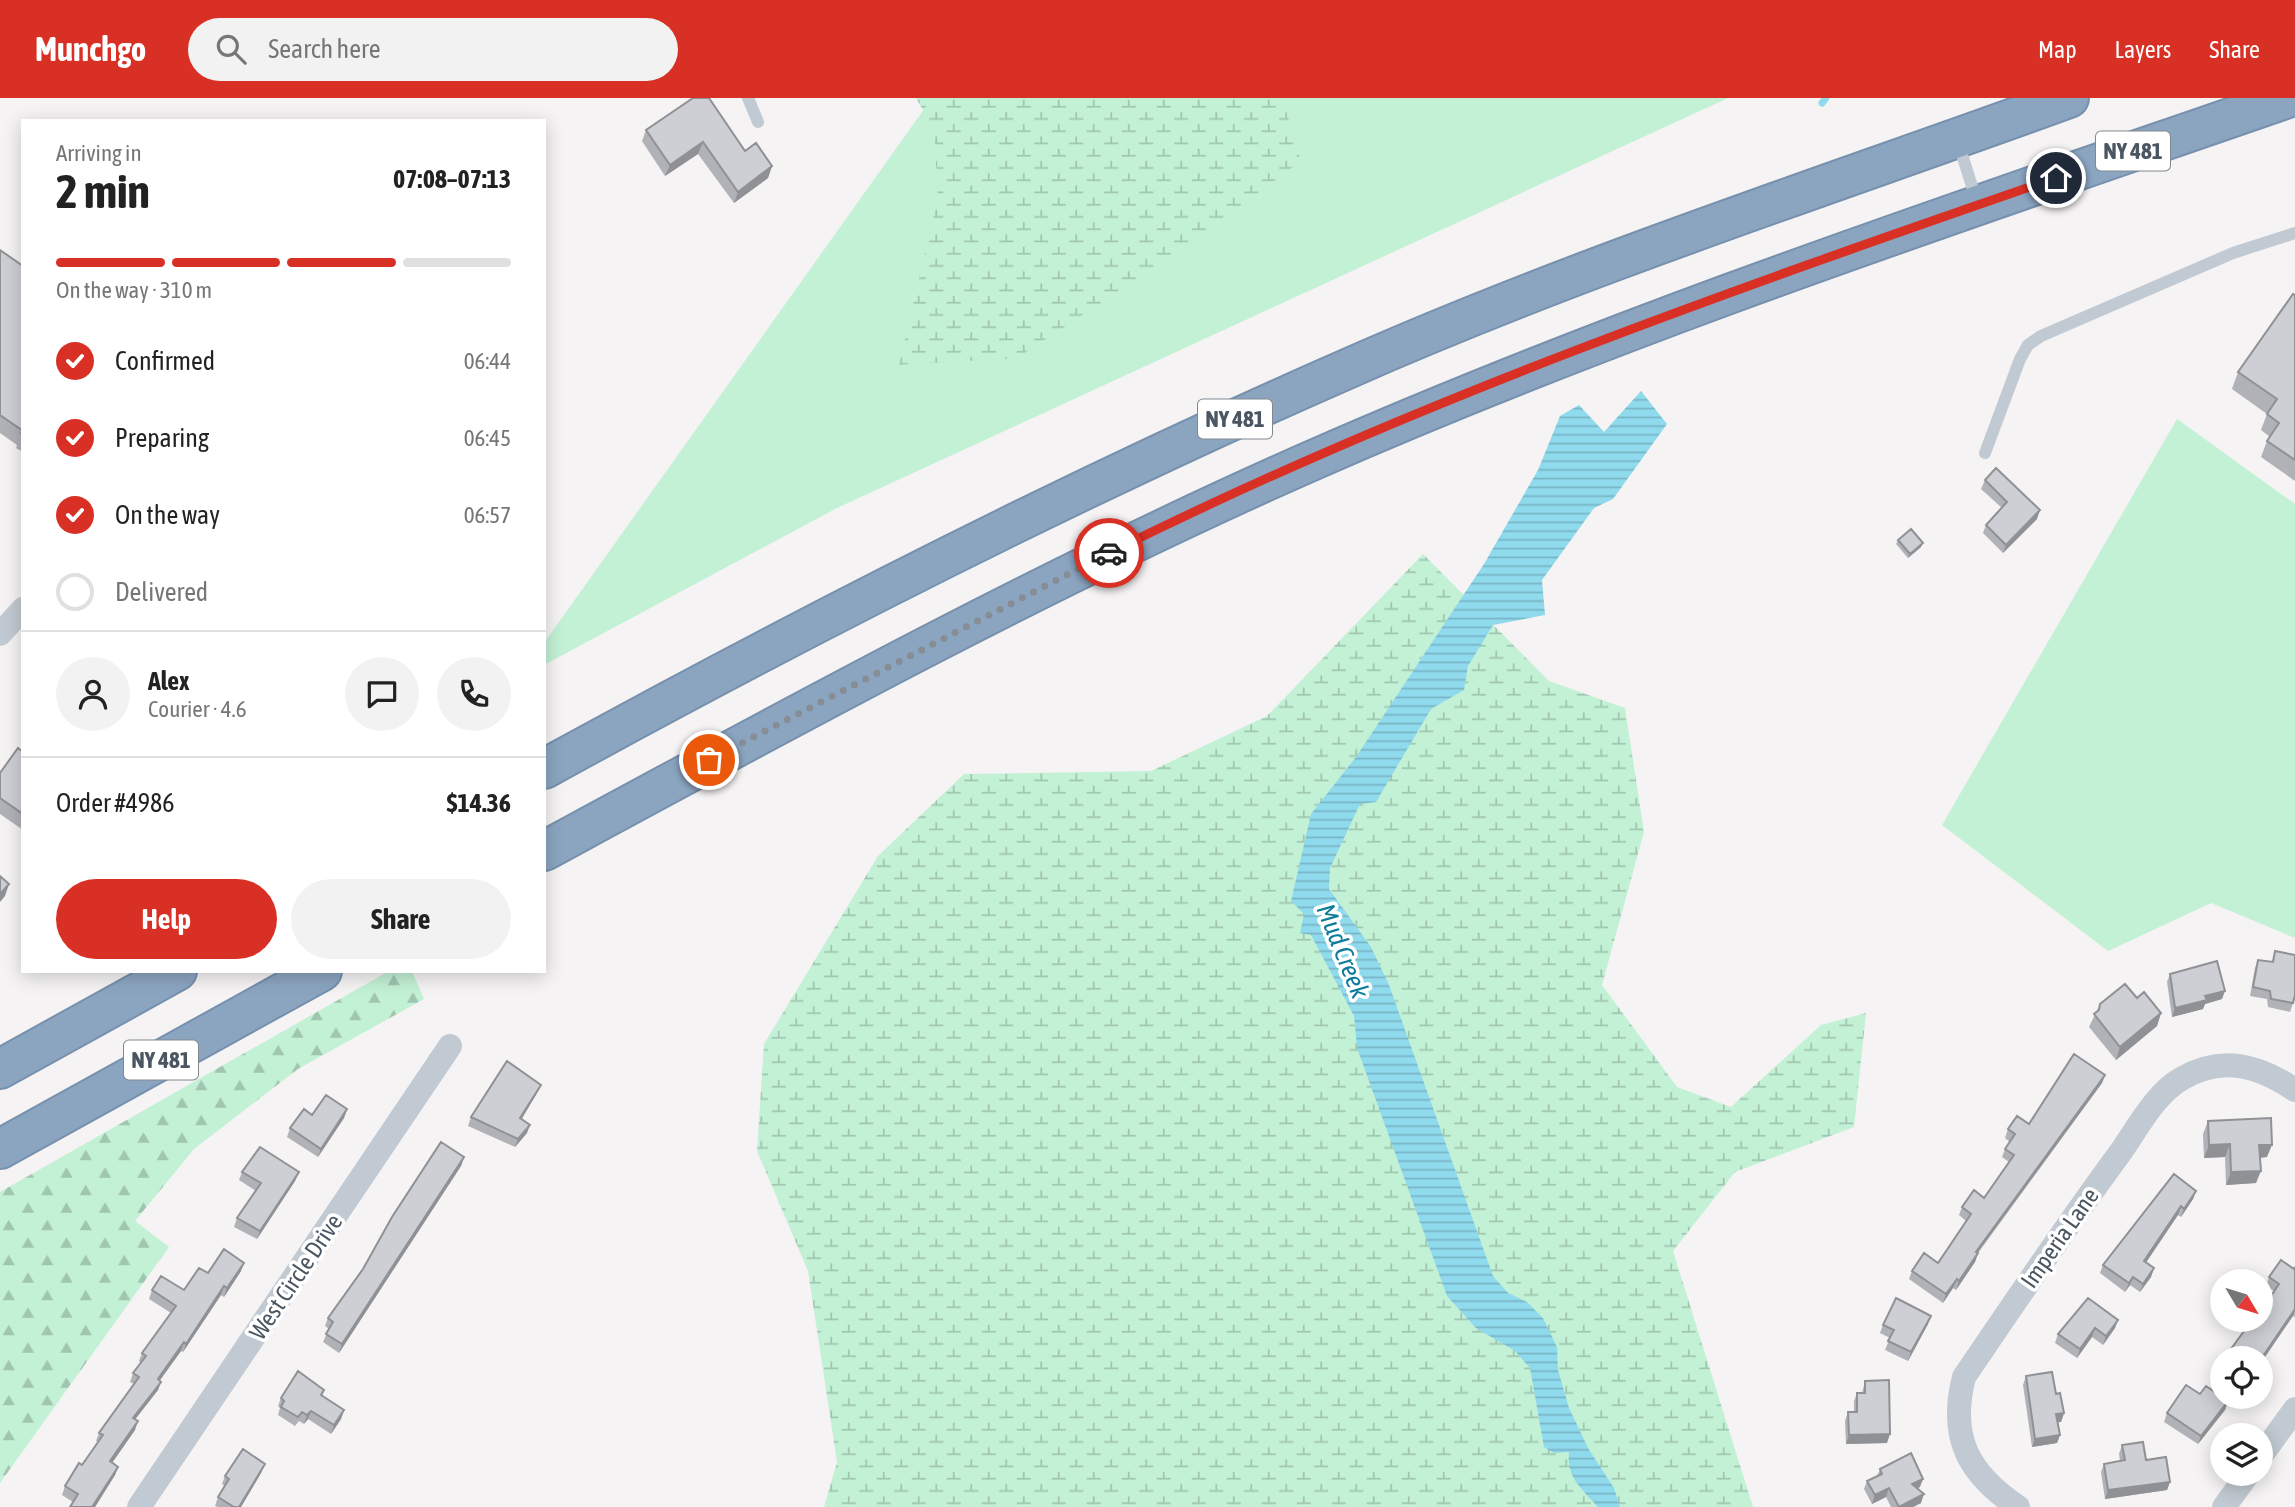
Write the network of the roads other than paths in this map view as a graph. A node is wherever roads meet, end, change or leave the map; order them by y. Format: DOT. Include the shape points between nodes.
graph roads {
  1 [pos="748,98"];
  2 [pos="2069,98"];
  3 [pos="2288,98"];
  4 [pos="758,122"];
  5 [pos="1957,139"];
  6 [pos="1978,205"];
  7 [pos="2295,233"];
  8 [pos="1985,453"];
  9 [pos="21,611"];
  10 [pos="0,634"];
  11 [pos="546,768"];
  12 [pos="546,850"];
  13 [pos="173,973"];
  14 [pos="318,973"];
  15 [pos="450,1046"];
  16 [pos="0,1069"];
  17 [pos="2295,1090"];
  18 [pos="0,1149"];
  19 [pos="2295,1409"];
  20 [pos="2273,1439"];
  21 [pos="2239,1486"];
  22 [pos="139,1507"];
  23 [pos="2018,1507"];
  24 [pos="2224,1507"];
  1 -- 4 [label="lane"];
  2 -- 5 [label="highway, NY 481"];
  3 -- 6 [label="highway, NY 481"];
  5 -- 6 [label="lane"];
  5 -- 11 [label="highway, NY 481" via="1628,254 1337,373 1098,482 722,671"];
  6 -- 12 [label="highway, NY 481" via="1708,299 1311,461 1115,550 922,647"];
  7 -- 8 [label="lane" via="2233,253 2035,340 2020,359"];
  9 -- 10 [label="street"];
  13 -- 16 [label="highway, NY 481"];
  14 -- 18 [label="highway, NY 481"];
  15 -- 22 [label="street, West Circle Drive"];
  17 -- 23 [label="street, Imperia Lane" via="2269,1072 2239,1065 2202,1069 2178,1080 2158,1100 2071,1219 1964,1377 1957,1406 1959,1434 1970,1461"];
  19 -- 20 [label="street"];
  21 -- 24 [label="street"];
}
